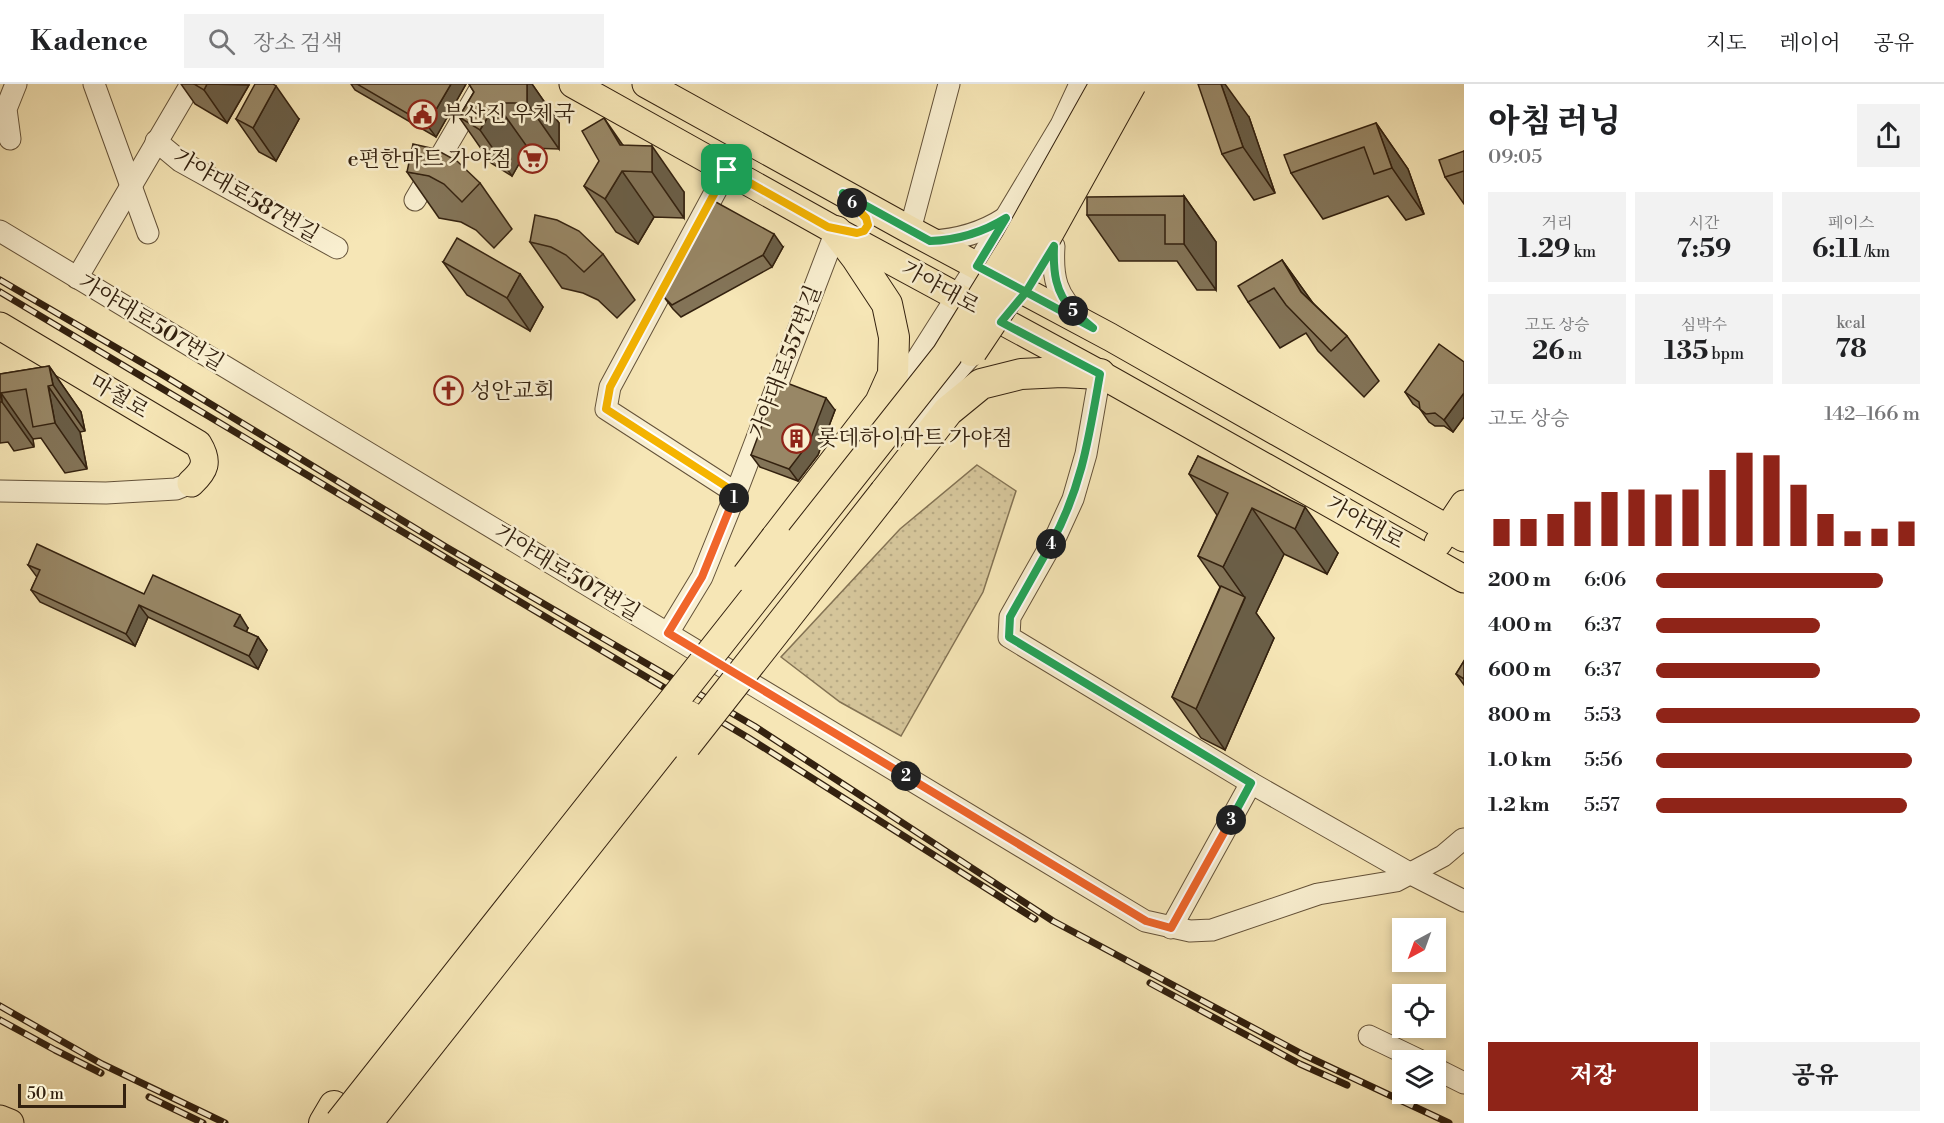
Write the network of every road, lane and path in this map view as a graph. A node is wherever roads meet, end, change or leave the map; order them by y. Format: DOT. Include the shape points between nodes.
graph roads {
  1 [pos="16,84"];
  2 [pos="94,84"];
  3 [pos="191,84"];
  4 [pos="483,84"];
  5 [pos="573,84"];
  6 [pos="646,84"];
  7 [pos="949,84"];
  8 [pos="1080,84"];
  9 [pos="1105,84"];
  10 [pos="1131,84"];
  11 [pos="1148,84"];
  12 [pos="10,138"];
  13 [pos="156,141"];
  14 [pos="727,170"];
  15 [pos="131,184"];
  16 [pos="843,193"];
  17 [pos="415,200"];
  18 [pos="1006,218"];
  19 [pos="832,229"];
  20 [pos="0,231"];
  21 [pos="148,233"];
  22 [pos="920,236"];
  23 [pos="1054,246"];
  24 [pos="337,248"];
  25 [pos="977,266"];
  26 [pos="76,278"];
  27 [pos="1026,292"];
  28 [pos="957,297"];
  29 [pos="887,304"];
  30 [pos="1001,322"];
  31 [pos="0,326"];
  32 [pos="1093,328"];
  33 [pos="909,372"];
  34 [pos="1100,374"];
  35 [pos="991,382"];
  36 [pos="904,431"];
  37 [pos="191,483"];
  38 [pos="0,491"];
  39 [pos="736,493"];
  40 [pos="1464,504"];
  41 [pos="1456,533"];
  42 [pos="1427,558"];
  43 [pos="1464,579"];
  44 [pos="668,633"];
  45 [pos="1251,783"];
  46 [pos="1462,839"];
  47 [pos="1411,874"];
  48 [pos="1456,897"];
  49 [pos="1171,928"];
  50 [pos="1369,1036"];
  51 [pos="1398,1050"];
  52 [pos="1446,1074"];
  53 [pos="1464,1083"];
  54 [pos="0,1119"];
  55 [pos="10,1123"];
  56 [pos="324,1123"];
  57 [pos="339,1123"];
  58 [pos="367,1123"];
  59 [pos="390,1123"];
  1 -- 12 [label="street" via="6,109"];
  2 -- 15 [label="street"];
  3 -- 13 [label="street, 가야대로587번길"];
  4 -- 17 [label="street"];
  5 -- 14 [label="main road, 가야대로"];
  6 -- 16 [label="main road, 가야대로"];
  7 -- 22 [label="street"];
  8 -- 18 [label="street" via="1062,125"];
  9 -- 57 [label="highway, bridge" via="1016,243 947,355"];
  10 -- 58 [label="highway, bridge" via="1035,257 962,368"];
  11 -- 23 [label="street"];
  13 -- 15 [label="street, 가야대로587번길"];
  13 -- 24 [label="street, 가야대로587번길" via="180,160"];
  14 -- 19 [label="main road, 가야대로"];
  14 -- 39 [label="street" via="610,387 606,409"];
  15 -- 21 [label="street"];
  15 -- 26 [label="street, 가야대로587번길"];
  16 -- 19 [label="main road" via="868,225 857,233"];
  16 -- 22 [label="main road, 가야대로"];
  18 -- 22 [label="street" via="983,232 942,240"];
  18 -- 25 [label="street"];
  19 -- 28 [label="main road, 가야대로"];
  19 -- 29 [label="highway"];
  19 -- 39 [label="street, 가야대로557번길"];
  20 -- 26 [label="street, 가야대로507번길"];
  22 -- 25 [label="main road, 가야대로"];
  23 -- 27 [label="street"];
  23 -- 32 [label="street" via="1053,267 1060,294"];
  25 -- 27 [label="main road, 가야대로"];
  25 -- 28 [label="street"];
  26 -- 44 [label="street, 가야대로507번길"];
  27 -- 30 [label="street"];
  27 -- 32 [label="main road, 가야대로"];
  28 -- 30 [label="main road, 가야대로"];
  28 -- 33 [label="street"];
  29 -- 33 [label="street" via="908,340"];
  29 -- 56 [label="highway, bridge" via="894,338 893,374 880,403"];
  30 -- 34 [label="main road, 가야대로"];
  30 -- 36 [label="street"];
  31 -- 37 [label="main road, 마철로" via="198,444 205,462 202,473"];
  32 -- 41 [label="main road, 가야대로"];
  33 -- 36 [label="street" via="864,475"];
  34 -- 35 [label="highway" via="1021,374"];
  34 -- 42 [label="main road, 가야대로"];
  34 -- 45 [label="street" via="1086,454 1073,499 1010,617 1009,637"];
  35 -- 36 [label="street" via="969,381"];
  35 -- 59 [label="highway, bridge" via="981,384 948,411"];
  37 -- 38 [label="street" via="176,489 106,493"];
  39 -- 44 [label="street, 가야대로557번길" via="702,577"];
  40 -- 41 [label="main road"];
  41 -- 42 [label="main road"];
  42 -- 43 [label="main road, 가야대로"];
  44 -- 49 [label="street, 가야대로507번길" via="1146,921"];
  45 -- 47 [label="street"];
  45 -- 49 [label="street"];
  46 -- 47 [label="street, 가야대로507번길" via="1443,856"];
  47 -- 48 [label="street"];
  47 -- 49 [label="street, 가야대로507번길" via="1396,881 1318,894 1212,930"];
  50 -- 51 [label="street"];
  52 -- 53 [label="street"];
  54 -- 55 [label="main road"];
}
